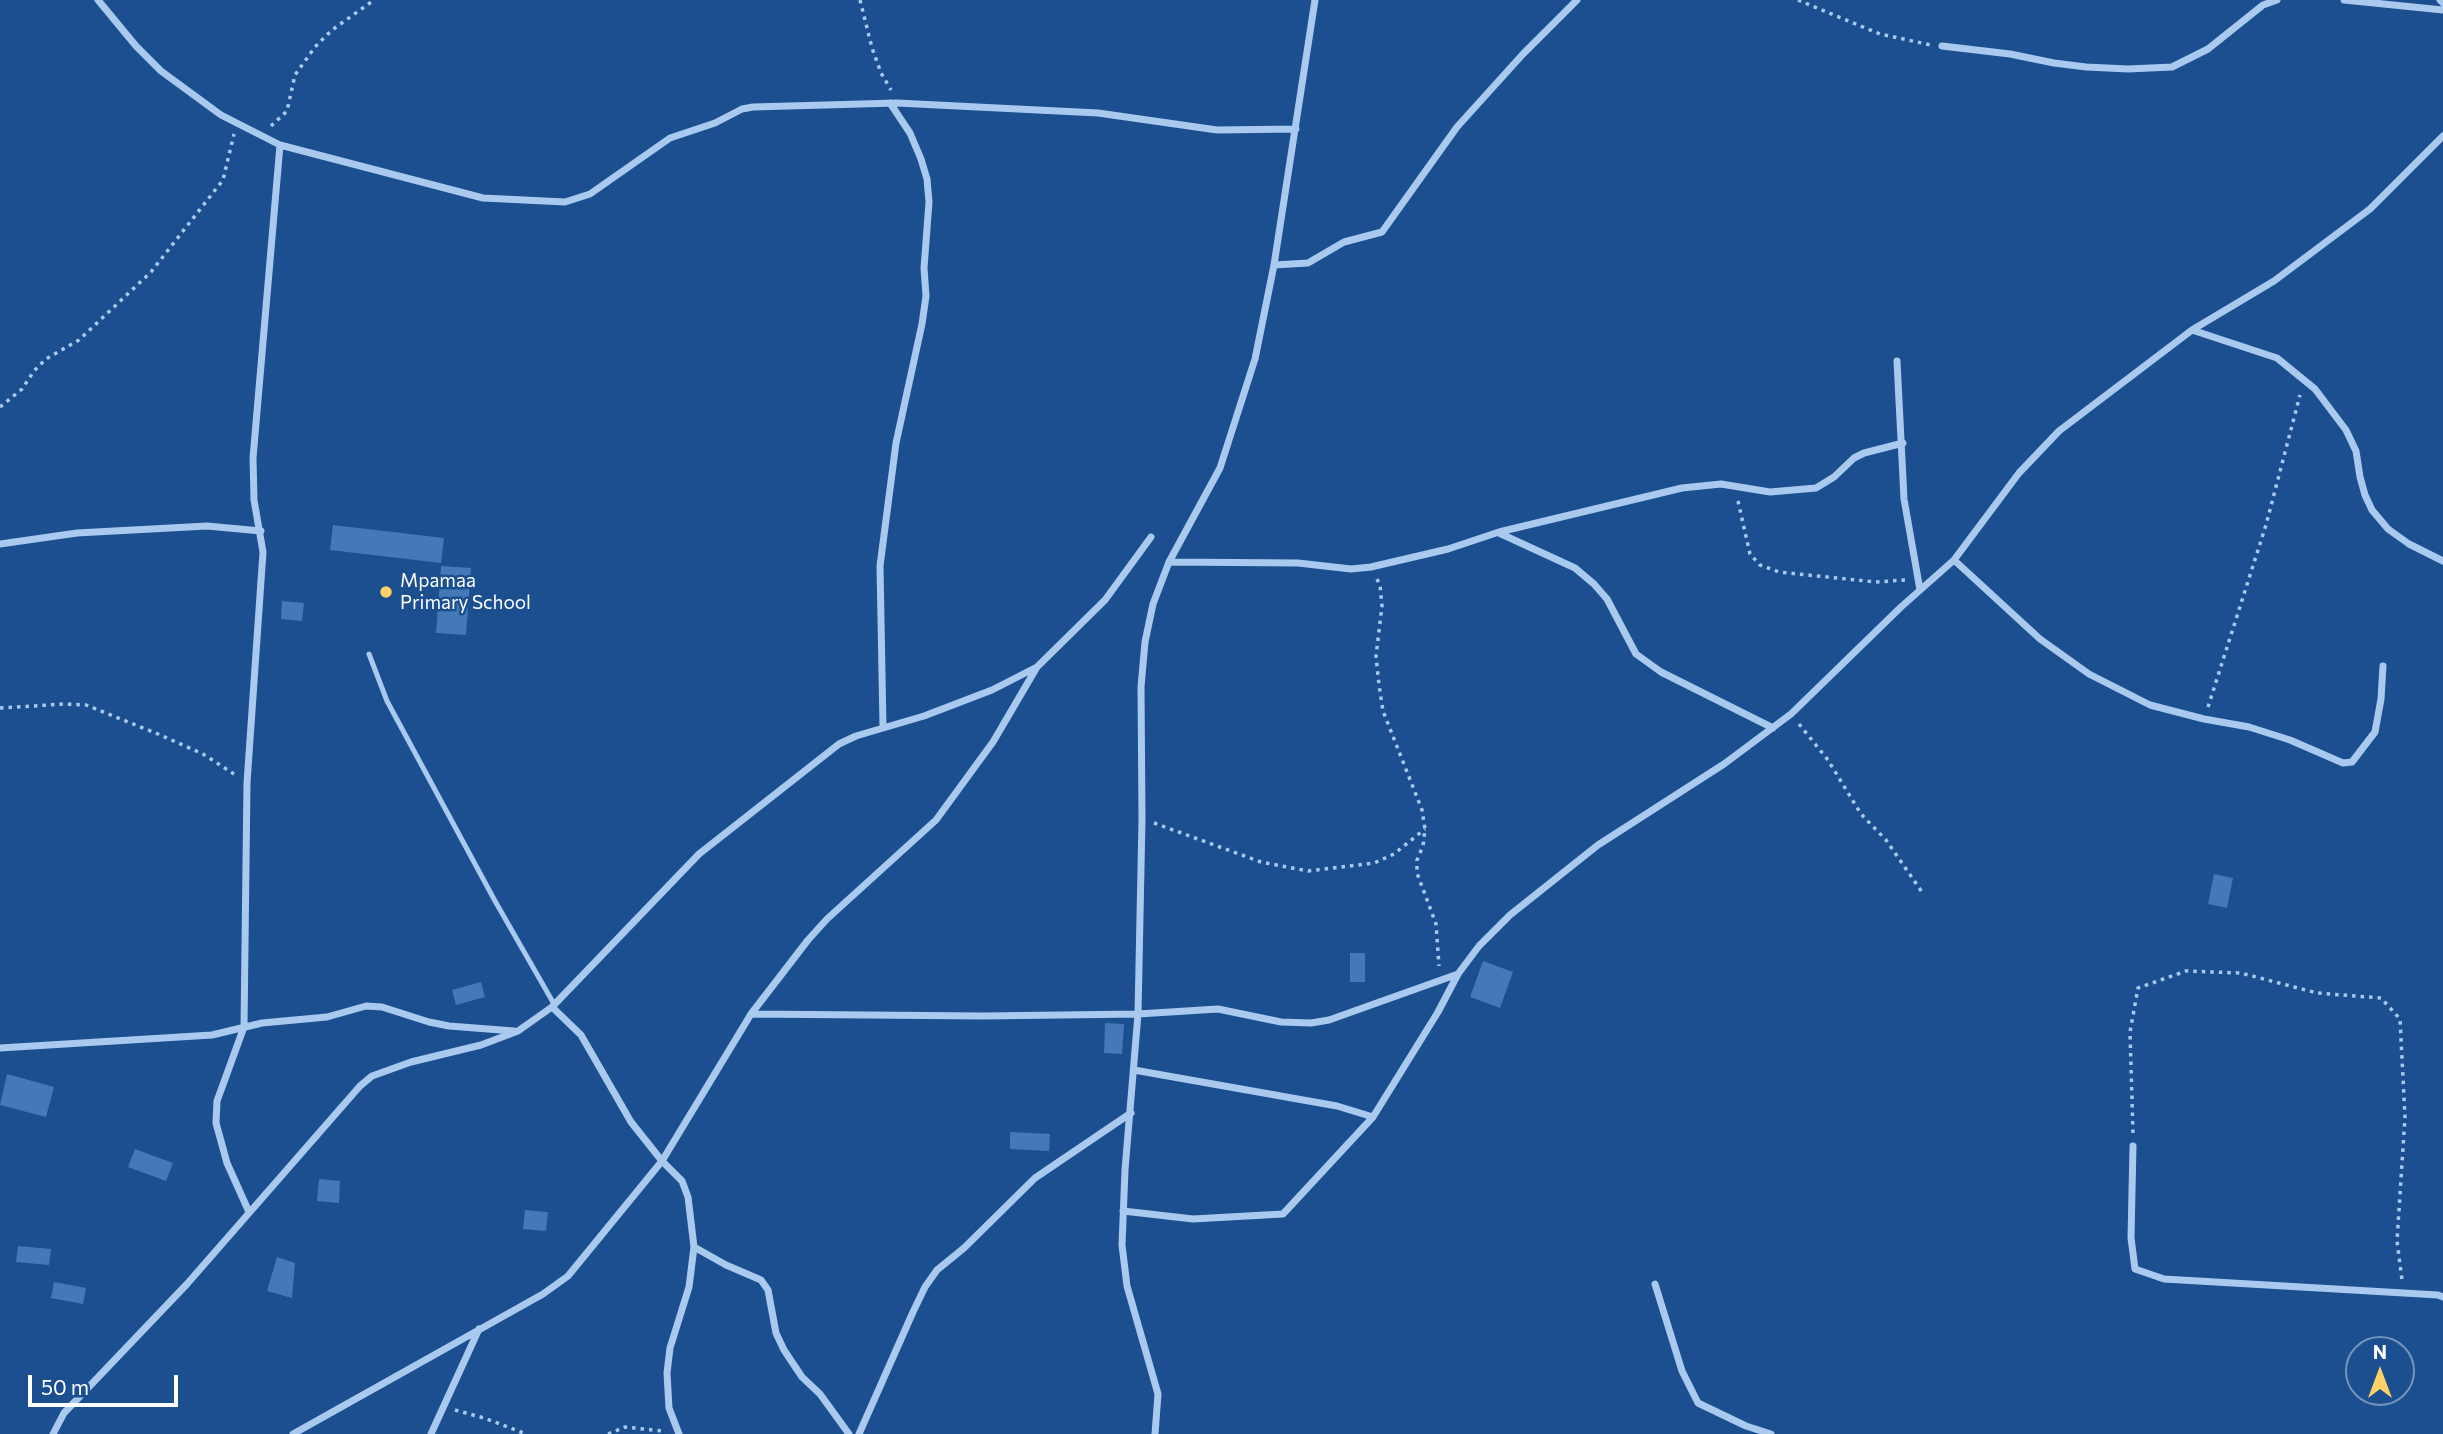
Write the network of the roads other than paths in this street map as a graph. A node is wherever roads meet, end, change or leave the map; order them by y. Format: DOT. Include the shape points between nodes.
graph roads {
  1 [pos="98,0"];
  2 [pos="1315,0"];
  3 [pos="1577,0"];
  4 [pos="2277,0"];
  5 [pos="2344,0"];
  6 [pos="2443,10"];
  7 [pos="1942,46"];
  8 [pos="894,103"];
  9 [pos="1296,129"];
  10 [pos="2443,136"];
  11 [pos="280,145"];
  12 [pos="1274,265"];
  13 [pos="2192,330"];
  14 [pos="1898,362"];
  15 [pos="1903,443"];
  16 [pos="261,531"];
  17 [pos="1499,532"];
  18 [pos="1151,537"];
  19 [pos="0,544"];
  20 [pos="1954,561"];
  21 [pos="2443,561"];
  22 [pos="1169,562"];
  23 [pos="1920,590"];
  24 [pos="369,654"];
  25 [pos="2383,666"];
  26 [pos="1037,667"];
  27 [pos="883,727"];
  28 [pos="1773,727"];
  29 [pos="1458,974"];
  30 [pos="553,1005"];
  31 [pos="751,1014"];
  32 [pos="1138,1014"];
  33 [pos="244,1027"];
  34 [pos="518,1031"];
  35 [pos="0,1048"];
  36 [pos="1135,1070"];
  37 [pos="1132,1113"];
  38 [pos="1373,1117"];
  39 [pos="2133,1146"];
  40 [pos="662,1161"];
  41 [pos="1123,1211"];
  42 [pos="249,1212"];
  43 [pos="694,1247"];
  44 [pos="1656,1284"];
  45 [pos="2443,1297"];
  46 [pos="479,1329"];
  47 [pos="679,1433"];
  48 [pos="53,1434"];
  49 [pos="293,1434"];
  50 [pos="431,1434"];
  51 [pos="849,1434"];
  52 [pos="859,1434"];
  53 [pos="1155,1434"];
  54 [pos="1771,1434"];
  1 -- 11 [label="street" via="161,71 208,107"];
  2 -- 9 [label="street"];
  3 -- 12 [label="street" via="1457,127 1382,232 1344,242 1308,263"];
  4 -- 7 [label="street" via="2263,5 2208,49 2172,67 2086,66"];
  5 -- 6 [label="street"];
  8 -- 9 [label="street" via="1098,113 1217,130"];
  8 -- 11 [label="street" via="742,109 670,138 590,194 565,202 483,198"];
  8 -- 27 [label="street" via="921,159 929,202 926,296 896,443 880,566"];
  9 -- 12 [label="street"];
  10 -- 13 [label="street" via="2370,209 2274,281"];
  11 -- 16 [label="street" via="253,458 254,500"];
  12 -- 22 [label="street" via="1255,359 1220,468"];
  13 -- 20 [label="street" via="2035,454"];
  13 -- 21 [label="street" via="2277,358 2315,389 2356,451 2372,510 2409,544"];
  14 -- 15 [label="street"];
  15 -- 17 [label="street" via="1854,458 1816,488 1770,492 1721,484 1672,490"];
  15 -- 23 [label="street" via="1905,499"];
  16 -- 19 [label="street" via="207,526 77,533"];
  16 -- 33 [label="street" via="247,783"];
  17 -- 22 [label="street" via="1448,549 1351,569"];
  17 -- 28 [label="street" via="1575,568 1594,584 1636,654 1661,672"];
  18 -- 26 [label="street" via="1105,600"];
  20 -- 23 [label="street"];
  20 -- 25 [label="street" via="2040,639 2089,674 2150,705 2249,727 2343,763 2352,762 2375,732"];
  22 -- 32 [label="street" via="1153,604 1141,687"];
  23 -- 28 [label="street"];
  24 -- 30 [label="lane" via="387,701"];
  26 -- 27 [label="street" via="992,690"];
  26 -- 31 [label="street" via="993,743 936,820 827,919"];
  27 -- 30 [label="street" via="839,744 699,854"];
  28 -- 29 [label="street" via="1598,845 1510,915"];
  29 -- 32 [label="street" via="1311,1023 1218,1009"];
  29 -- 38 [label="street"];
  30 -- 34 [label="street"];
  30 -- 40 [label="street" via="580,1035 631,1122"];
  31 -- 32 [label="street"];
  31 -- 40 [label="street"];
  32 -- 36 [label="street"];
  33 -- 34 [label="street" via="374,1006 429,1023"];
  33 -- 35 [label="street" via="212,1035"];
  33 -- 42 [label="street" via="217,1101 216,1123 227,1163"];
  34 -- 42 [label="street" via="372,1076"];
  36 -- 37 [label="street"];
  36 -- 38 [label="street" via="1337,1105"];
  37 -- 41 [label="street"];
  37 -- 52 [label="street" via="1035,1178 937,1270 913,1312"];
  38 -- 41 [label="street" via="1283,1214 1193,1219"];
  39 -- 45 [label="street" via="2135,1269 2164,1279"];
  40 -- 43 [label="street" via="682,1181 688,1196"];
  40 -- 46 [label="street" via="568,1276"];
  41 -- 53 [label="street" via="1128,1286 1158,1394"];
  42 -- 48 [label="street" via="64,1413"];
  43 -- 47 [label="street" via="667,1373 669,1408"];
  43 -- 51 [label="street" via="761,1280 768,1290 784,1350"];
  44 -- 54 [label="street" via="1682,1371 1698,1403"];
  46 -- 49 [label="street"];
  46 -- 50 [label="street"];
}
